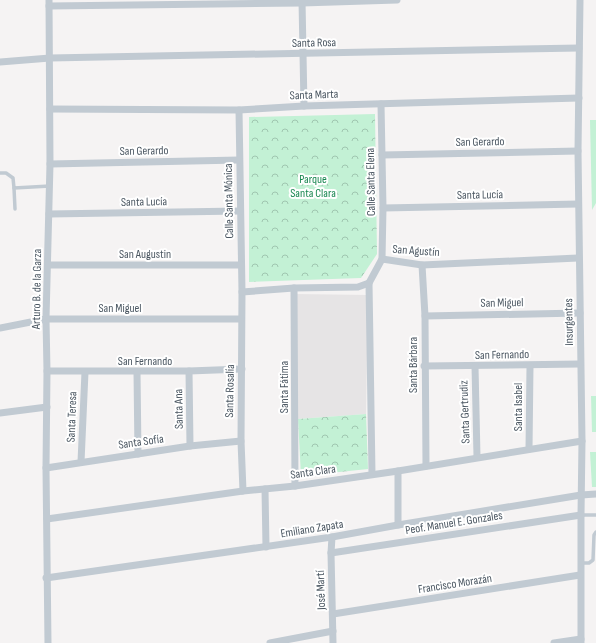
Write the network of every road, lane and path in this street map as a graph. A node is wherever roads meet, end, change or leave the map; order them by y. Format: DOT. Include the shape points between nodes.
graph roads {
  1 [pos="397,0"];
  2 [pos="580,0"];
  3 [pos="302,2"];
  4 [pos="49,3"];
  5 [pos="579,48"];
  6 [pos="304,54"];
  7 [pos="50,58"];
  8 [pos="0,62"];
  9 [pos="579,98"];
  10 [pos="381,104"];
  11 [pos="304,106"];
  12 [pos="50,109"];
  13 [pos="239,110"];
  14 [pos="578,151"];
  15 [pos="382,155"];
  16 [pos="239,160"];
  17 [pos="50,164"];
  18 [pos="0,173"];
  19 [pos="50,186"];
  20 [pos="14,188"];
  21 [pos="578,204"];
  22 [pos="383,208"];
  23 [pos="15,209"];
  24 [pos="240,211"];
  25 [pos="49,214"];
  26 [pos="578,258"];
  27 [pos="382,259"];
  28 [pos="48,265"];
  29 [pos="241,265"];
  30 [pos="422,265"];
  31 [pos="369,283"];
  32 [pos="294,288"];
  33 [pos="242,292"];
  34 [pos="580,313"];
  35 [pos="425,316"];
  36 [pos="46,319"];
  37 [pos="241,319"];
  38 [pos="0,328"];
  39 [pos="580,364"];
  40 [pos="424,366"];
  41 [pos="475,366"];
  42 [pos="530,366"];
  43 [pos="242,369"];
  44 [pos="47,371"];
  45 [pos="189,371"];
  46 [pos="85,372"];
  47 [pos="137,372"];
  48 [pos="47,406"];
  49 [pos="0,413"];
  50 [pos="241,441"];
  51 [pos="582,441"];
  52 [pos="190,446"];
  53 [pos="529,449"];
  54 [pos="138,454"];
  55 [pos="477,457"];
  56 [pos="82,462"];
  57 [pos="426,466"];
  58 [pos="46,468"];
  59 [pos="398,471"];
  60 [pos="372,474"];
  61 [pos="295,486"];
  62 [pos="265,489"];
  63 [pos="243,491"];
  64 [pos="596,494"];
  65 [pos="581,495"];
  66 [pos="580,515"];
  67 [pos="596,515"];
  68 [pos="47,519"];
  69 [pos="398,524"];
  70 [pos="596,532"];
  71 [pos="332,537"];
  72 [pos="266,547"];
  73 [pos="331,553"];
  74 [pos="580,563"];
  75 [pos="580,575"];
  76 [pos="46,578"];
  77 [pos="333,614"];
  78 [pos="333,631"];
  79 [pos="581,641"];
  80 [pos="48,643"];
  81 [pos="270,643"];
  82 [pos="333,643"];
  83 [pos="554,643"];
  1 -- 3 [label="street"];
  2 -- 5 [label="street, Insurgentes"];
  3 -- 4 [label="street"];
  3 -- 6 [label="street"];
  4 -- 7 [label="street, Arturo B. de la Garza"];
  5 -- 6 [label="street, Santa Rosa"];
  5 -- 9 [label="street, Insurgentes"];
  6 -- 7 [label="street, Santa Rosa"];
  6 -- 11 [label="street"];
  7 -- 8 [label="street, Santa Rosa"];
  7 -- 12 [label="street, Arturo B. de la Garza"];
  9 -- 10 [label="street, Santa Marta"];
  9 -- 14 [label="street, Insurgentes"];
  10 -- 11 [label="street, Santa Marta"];
  10 -- 15 [label="street, Calle Santa Elena"];
  11 -- 13 [label="street, Santa Marta"];
  12 -- 13 [label="street, Santa Marta"];
  12 -- 17 [label="street, Arturo B. de la Garza"];
  13 -- 16 [label="street, Calle Santa Mónica"];
  14 -- 15 [label="street, San Gerardo"];
  14 -- 21 [label="street, Insurgentes"];
  15 -- 22 [label="street, Calle Santa Elena"];
  16 -- 17 [label="street, San Gerardo"];
  16 -- 24 [label="street, Calle Santa Mónica"];
  17 -- 19 [label="street, Arturo B. de la Garza"];
  18 -- 20 [label="lane" via="6,173 13,178"];
  19 -- 20 [label="lane"];
  19 -- 25 [label="street, Arturo B. de la Garza"];
  20 -- 23 [label="lane"];
  21 -- 22 [label="street, Santa Lucía"];
  21 -- 26 [label="street, Insurgentes"];
  22 -- 27 [label="street, Calle Santa Elena"];
  24 -- 25 [label="street, Santa Lucía"];
  24 -- 29 [label="street, Calle Santa Mónica"];
  25 -- 28 [label="street, Arturo B. de la Garza"];
  26 -- 30 [label="street, San Agustín"];
  26 -- 34 [label="street, Insurgentes"];
  27 -- 30 [label="street, San Agustín"];
  27 -- 31 [label="street, San Agustín"];
  28 -- 29 [label="street, San Augustin"];
  28 -- 36 [label="street, Arturo B. de la Garza"];
  29 -- 33 [label="street, Calle Santa Mónica"];
  30 -- 35 [label="street, Santa Bárbara"];
  31 -- 32 [label="street" via="358,287"];
  31 -- 60 [label="street"];
  32 -- 33 [label="street"];
  32 -- 61 [label="street, Santa Fátima"];
  33 -- 37 [label="street, Santa Rosalía"];
  34 -- 35 [label="street, San Miguel"];
  34 -- 39 [label="street, Insurgentes"];
  35 -- 40 [label="street, Santa Bárbara"];
  36 -- 37 [label="street, San Miguel"];
  36 -- 38 [label="street, San Miguel"];
  36 -- 44 [label="street, Arturo B. de la Garza"];
  37 -- 43 [label="street, Santa Rosalía"];
  39 -- 42 [label="street, San Fernando"];
  39 -- 51 [label="street, Insurgentes"];
  40 -- 41 [label="street, San Fernando"];
  40 -- 57 [label="street, Santa Bárbara"];
  41 -- 42 [label="street, San Fernando"];
  41 -- 55 [label="street, Santa Gertrudiz"];
  42 -- 53 [label="street, Santa Isabel"];
  43 -- 45 [label="street, San Fernando"];
  43 -- 50 [label="street, Santa Rosalía"];
  44 -- 46 [label="street, San Fernando"];
  44 -- 48 [label="street, Arturo B. de la Garza"];
  45 -- 47 [label="street, San Fernando"];
  45 -- 52 [label="street, Santa Ana"];
  46 -- 47 [label="street, San Fernando"];
  46 -- 56 [label="street, Santa Teresa"];
  47 -- 54 [label="street"];
  48 -- 49 [label="street"];
  48 -- 58 [label="street, Arturo B. de la Garza"];
  50 -- 52 [label="street, Santa Sofía"];
  50 -- 63 [label="street, Santa Rosalía"];
  51 -- 53 [label="street, Santa Clara"];
  51 -- 65 [label="street, Insurgentes"];
  52 -- 54 [label="street, Santa Sofía"];
  53 -- 55 [label="street, Santa Clara"];
  54 -- 56 [label="street, Santa Sofía"];
  55 -- 57 [label="street, Santa Clara"];
  56 -- 58 [label="street, Santa Sofía"];
  57 -- 59 [label="street, Santa Clara"];
  58 -- 68 [label="street, Arturo B. de la Garza"];
  59 -- 60 [label="street, Santa Clara"];
  59 -- 69 [label="street"];
  60 -- 61 [label="street, Santa Clara"];
  61 -- 62 [label="street, Santa Clara"];
  62 -- 63 [label="street, Santa Clara"];
  62 -- 72 [label="street"];
  63 -- 68 [label="street, Santa Clara"];
  64 -- 65 [label="street, Emiliano Zapata"];
  65 -- 66 [label="street, Insurgentes"];
  65 -- 69 [label="street, Emiliano Zapata"];
  66 -- 67 [label="lane"];
  66 -- 73 [label="street, Peof. Manuel E. Gonzales"];
  66 -- 74 [label="street, Insurgentes"];
  68 -- 76 [label="street, Arturo B. de la Garza"];
  69 -- 71 [label="street, Emiliano Zapata"];
  70 -- 74 [label="lane" via="593,560 590,563"];
  71 -- 72 [label="street, Emiliano Zapata"];
  71 -- 73 [label="street, José Martí"];
  72 -- 76 [label="street, Emiliano Zapata"];
  73 -- 77 [label="street, José Martí"];
  74 -- 75 [label="street, Insurgentes"];
  75 -- 77 [label="street, Francisco Morazán"];
  75 -- 79 [label="street, Insurgentes"];
  76 -- 80 [label="street, Arturo B. de la Garza"];
  77 -- 78 [label="street, José Martí"];
  78 -- 81 [label="street"];
  78 -- 82 [label="street, José Martí"];
  79 -- 83 [label="street"];
}
